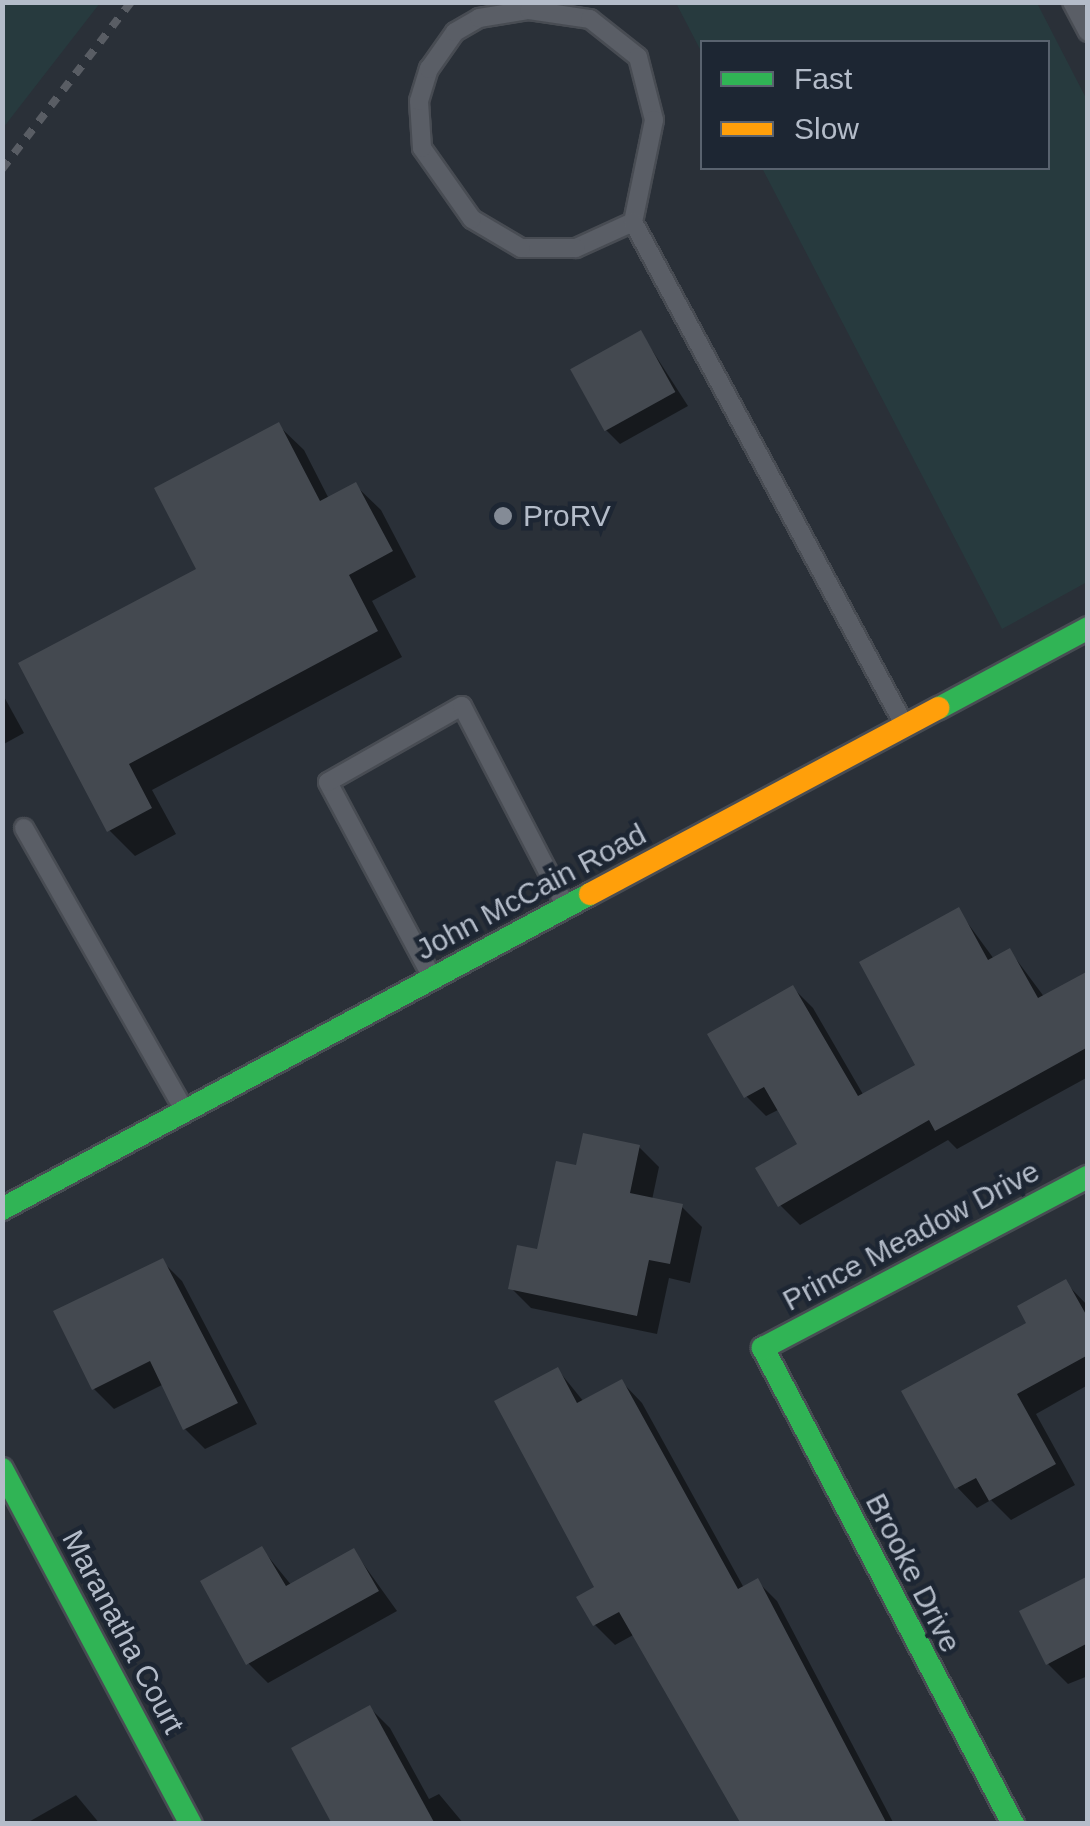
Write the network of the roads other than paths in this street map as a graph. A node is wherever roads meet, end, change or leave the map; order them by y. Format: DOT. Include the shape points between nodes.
graph roads {
  1 [pos="1072,2"];
  2 [pos="1088,32"];
  3 [pos="634,222"];
  4 [pos="1088,628"];
  5 [pos="905,727"];
  6 [pos="24,828"];
  7 [pos="566,908"];
  8 [pos="433,979"];
  9 [pos="185,1111"];
  10 [pos="1088,1177"];
  11 [pos="2,1209"];
  12 [pos="763,1348"];
  13 [pos="2,1469"];
  14 [pos="191,1824"];
  15 [pos="1013,1824"];
  1 -- 2 [label="lane"];
  3 -- 3 [label="lane" via="654,120 638,57 590,18 504,13 454,32 429,69 419,101 422,148 472,218 522,248 576,248"];
  3 -- 5 [label="lane"];
  4 -- 5 [label="street, John McCain Road"];
  5 -- 7 [label="street, John McCain Road"];
  6 -- 9 [label="lane"];
  7 -- 8 [label="street, John McCain Road"];
  7 -- 8 [label="lane" via="462,706 328,782"];
  8 -- 9 [label="street, John McCain Road"];
  9 -- 11 [label="street, John McCain Road"];
  10 -- 12 [label="street, Prince Meadow Drive"];
  12 -- 15 [label="street, Brooke Drive"];
  13 -- 14 [label="street, Maranatha Court"];
}
